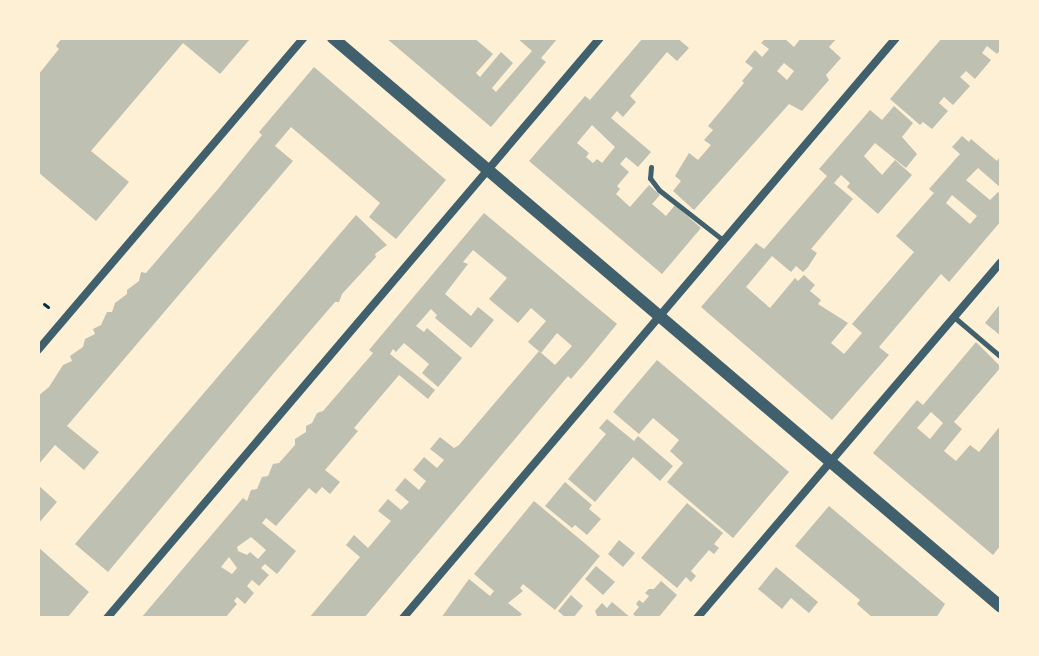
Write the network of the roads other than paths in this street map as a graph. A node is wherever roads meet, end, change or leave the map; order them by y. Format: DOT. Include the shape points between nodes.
graph roads {
  1 [pos="304,38"];
  2 [pos="333,38"];
  3 [pos="600,38"];
  4 [pos="896,38"];
  5 [pos="651,167"];
  6 [pos="488,170"];
  7 [pos="724,241"];
  8 [pos="1001,262"];
  9 [pos="660,316"];
  10 [pos="954,317"];
  11 [pos="38,350"];
  12 [pos="1001,357"];
  13 [pos="831,462"];
  14 [pos="1001,607"];
  15 [pos="107,618"];
  16 [pos="403,618"];
  17 [pos="697,618"];
  1 -- 11 [label="street"];
  2 -- 6 [label="street"];
  3 -- 6 [label="street"];
  4 -- 7 [label="street"];
  5 -- 7 [label="lane" via="650,178 659,190"];
  6 -- 9 [label="street"];
  6 -- 15 [label="street"];
  7 -- 9 [label="street"];
  8 -- 10 [label="street"];
  9 -- 13 [label="street"];
  9 -- 16 [label="street"];
  10 -- 12 [label="lane"];
  10 -- 13 [label="street"];
  13 -- 14 [label="street"];
  13 -- 17 [label="street"];
}
